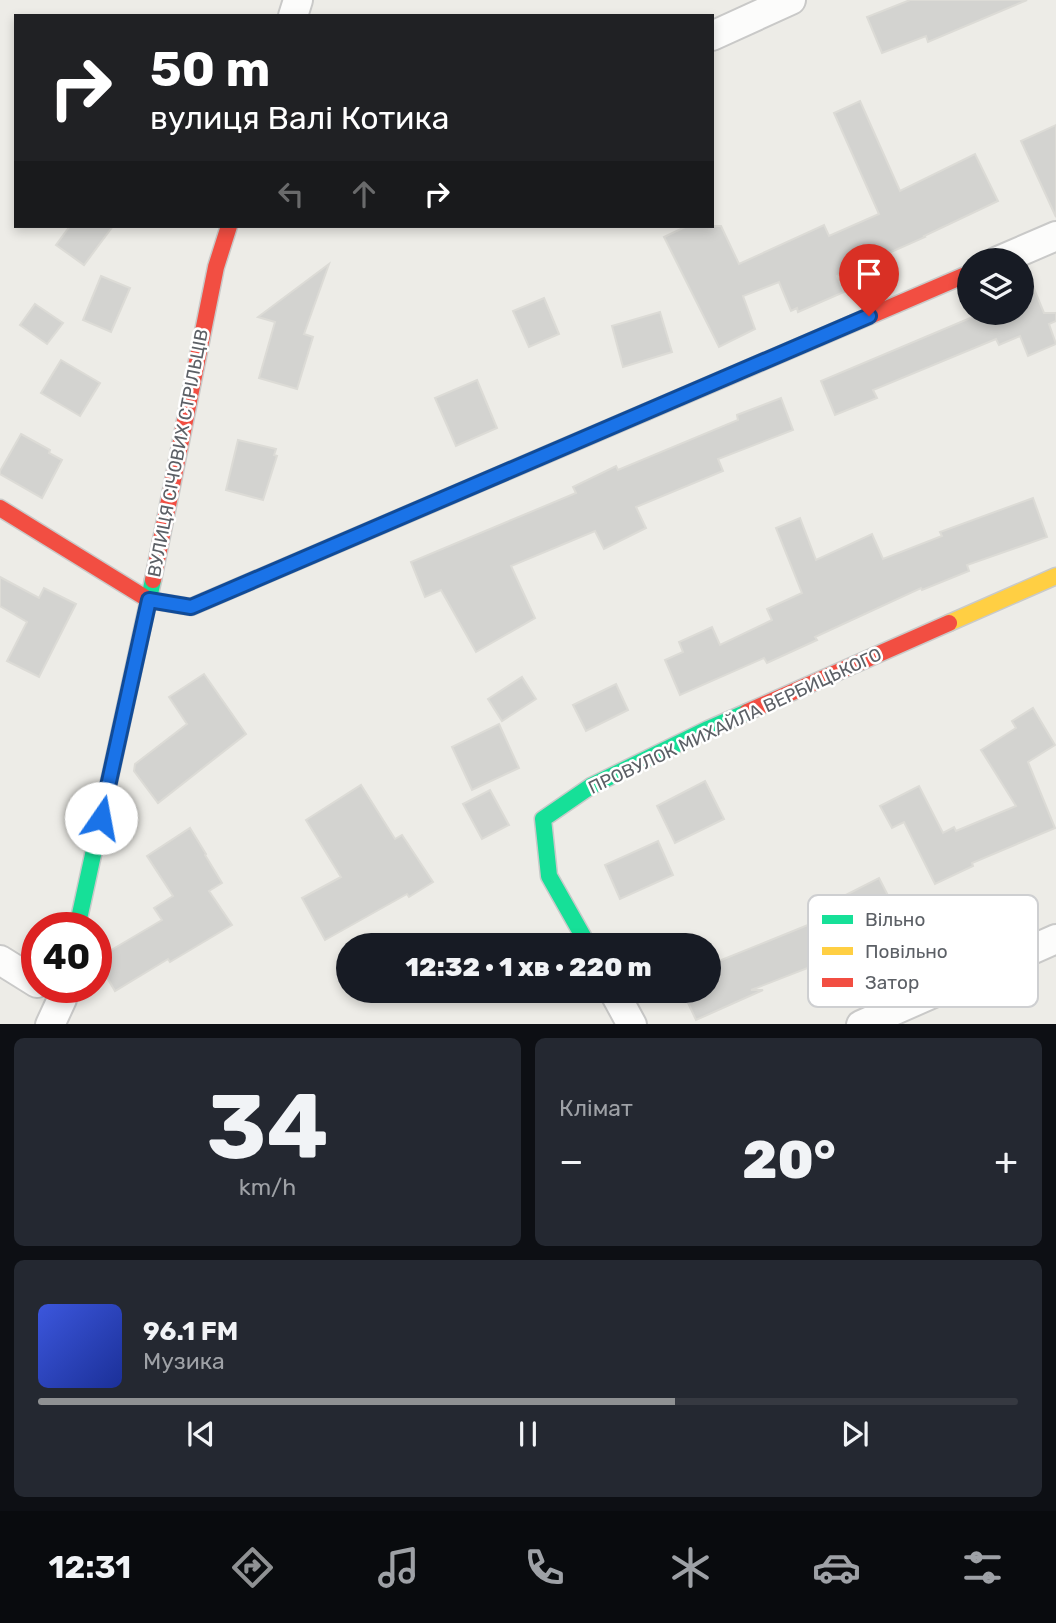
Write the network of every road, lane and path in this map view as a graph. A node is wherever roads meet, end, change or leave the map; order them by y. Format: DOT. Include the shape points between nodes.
graph roads {
  1 [pos="791,0"];
  2 [pos="714,35"];
  3 [pos="228,228"];
  4 [pos="1056,236"];
  5 [pos="1028,248"];
  6 [pos="957,279"];
  7 [pos="0,508"];
  8 [pos="1056,576"];
  9 [pos="149,600"];
  10 [pos="81,912"];
  11 [pos="581,933"];
  12 [pos="1056,939"];
  13 [pos="1038,947"];
  14 [pos="0,961"];
  15 [pos="21,973"];
  16 [pos="54,1003"];
  17 [pos="620,1003"];
  18 [pos="900,1007"];
  19 [pos="50,1024"];
  20 [pos="632,1024"];
  21 [pos="861,1024"];
  1 -- 2 [label="street"];
  3 -- 9 [label="street, ВУЛИЦЯ СІЧОВИХ СТРІЛЬЦІВ" via="216,267"];
  4 -- 5 [label="street"];
  6 -- 9 [label="street" via="191,607"];
  7 -- 9 [label="street"];
  8 -- 11 [label="street, ПРОВУЛОК МИХАЙЛА ВЕРБИЦЬКОГО" via="708,729 591,786 543,820 549,876"];
  9 -- 10 [label="street, ВУЛИЦЯ СІЧОВИХ СТРІЛЬЦІВ"];
  12 -- 13 [label="street"];
  14 -- 15 [label="street"];
  16 -- 19 [label="street"];
  17 -- 20 [label="street"];
  18 -- 21 [label="street"];
}
